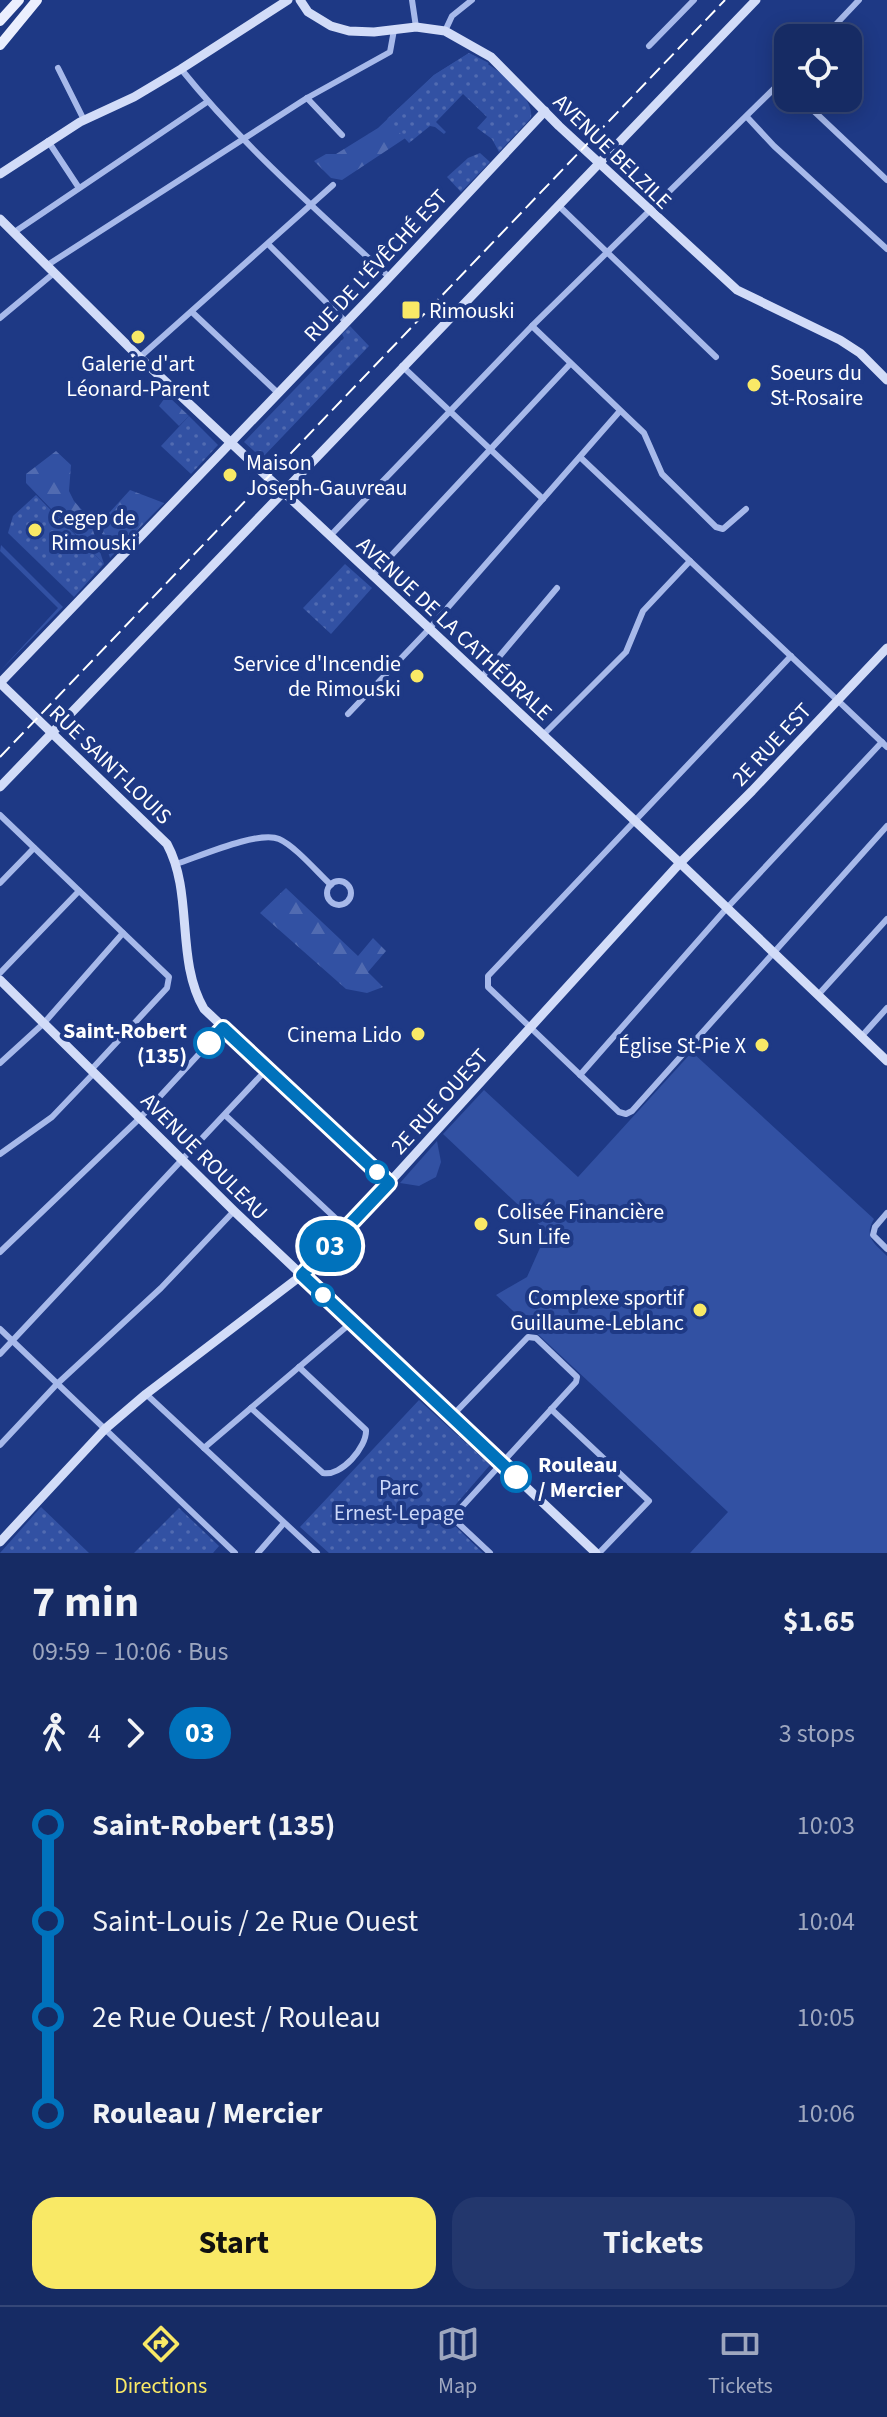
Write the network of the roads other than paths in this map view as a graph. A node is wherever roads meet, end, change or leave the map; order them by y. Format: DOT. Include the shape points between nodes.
graph roads {
  1 [pos="19,0"];
  2 [pos="37,0"];
  3 [pos="288,0"];
  4 [pos="300,0"];
  5 [pos="412,0"];
  6 [pos="472,0"];
  7 [pos="694,0"];
  8 [pos="756,0"];
  9 [pos="859,0"];
  10 [pos="0,21"];
  11 [pos="836,24"];
  12 [pos="416,27"];
  13 [pos="394,30"];
  14 [pos="445,31"];
  15 [pos="0,45"];
  16 [pos="649,46"];
  17 [pos="58,68"];
  18 [pos="181,69"];
  19 [pos="774,92"];
  20 [pos="307,98"];
  21 [pos="207,102"];
  22 [pos="545,111"];
  23 [pos="815,112"];
  24 [pos="747,117"];
  25 [pos="84,120"];
  26 [pos="533,124"];
  27 [pos="559,126"];
  28 [pos="342,135"];
  29 [pos="570,137"];
  30 [pos="244,140"];
  31 [pos="48,141"];
  32 [pos="597,162"];
  33 [pos="0,174"];
  34 [pos="584,177"];
  35 [pos="887,180"];
  36 [pos="333,185"];
  37 [pos="79,188"];
  38 [pos="558,205"];
  39 [pos="310,207"];
  40 [pos="649,211"];
  41 [pos="0,219"];
  42 [pos="13,233"];
  43 [pos="268,244"];
  44 [pos="887,249"];
  45 [pos="607,252"];
  46 [pos="50,269"];
  47 [pos="389,277"];
  48 [pos="192,312"];
  49 [pos="0,318"];
  50 [pos="347,323"];
  51 [pos="532,326"];
  52 [pos="140,357"];
  53 [pos="716,357"];
  54 [pos="570,364"];
  55 [pos="402,366"];
  56 [pos="887,380"];
  57 [pos="279,394"];
  58 [pos="450,412"];
  59 [pos="619,412"];
  60 [pos="231,443"];
  61 [pos="490,450"];
  62 [pos="580,457"];
  63 [pos="283,492"];
  64 [pos="543,499"];
  65 [pos="746,509"];
  66 [pos="330,536"];
  67 [pos="690,561"];
  68 [pos="373,575"];
  69 [pos="557,588"];
  70 [pos="429,629"];
  71 [pos="887,648"];
  72 [pos="791,656"];
  73 [pos="482,677"];
  74 [pos="0,683"];
  75 [pos="837,700"];
  76 [pos="348,714"];
  77 [pos="54,733"];
  78 [pos="543,735"];
  79 [pos="884,745"];
  80 [pos="0,787"];
  81 [pos="0,815"];
  82 [pos="635,821"];
  83 [pos="887,826"];
  84 [pos="34,848"];
  85 [pos="680,863"];
  86 [pos="176,864"];
  87 [pos="0,883"];
  88 [pos="331,885"];
  89 [pos="79,891"];
  90 [pos="726,909"];
  91 [pos="887,919"];
  92 [pos="123,933"];
  93 [pos="774,954"];
  94 [pos="0,973"];
  95 [pos="0,980"];
  96 [pos="818,995"];
  97 [pos="887,1008"];
  98 [pos="44,1023"];
  99 [pos="223,1028"];
  100 [pos="531,1028"];
  101 [pos="861,1037"];
  102 [pos="887,1061"];
  103 [pos="0,1063"];
  104 [pos="267,1069"];
  105 [pos="93,1072"];
  106 [pos="580,1075"];
  107 [pos="225,1115"];
  108 [pos="141,1117"];
  109 [pos="0,1154"];
  110 [pos="182,1160"];
  111 [pos="389,1183"];
  112 [pos="234,1211"];
  113 [pos="887,1213"];
  114 [pos="347,1229"];
  115 [pos="887,1249"];
  116 [pos="0,1252"];
  117 [pos="302,1275"];
  118 [pos="352,1322"];
  119 [pos="0,1329"];
  120 [pos="12,1340"];
  121 [pos="0,1354"];
  122 [pos="299,1367"];
  123 [pos="57,1384"];
  124 [pos="146,1394"];
  125 [pos="251,1408"];
  126 [pos="551,1409"];
  127 [pos="452,1416"];
  128 [pos="105,1429"];
  129 [pos="0,1445"];
  130 [pos="204,1448"];
  131 [pos="501,1463"];
  132 [pos="284,1523"];
  133 [pos="0,1542"];
  134 [pos="235,1553"];
  135 [pos="258,1553"];
  136 [pos="317,1553"];
  137 [pos="490,1553"];
  138 [pos="597,1553"];
  1 -- 10 [label="main road"];
  2 -- 15 [label="main road"];
  3 -- 18 [label="street"];
  4 -- 13 [label="street, AVENUE BELZILE" via="308,12 331,26"];
  5 -- 12 [label="street"];
  6 -- 14 [label="street" via="452,16"];
  7 -- 16 [label="street"];
  8 -- 32 [label="street"];
  9 -- 11 [label="street"];
  12 -- 13 [label="street, AVENUE BELZILE"];
  12 -- 14 [label="street, AVENUE BELZILE"];
  13 -- 20 [label="street" via="390,52"];
  14 -- 22 [label="street, AVENUE BELZILE" via="491,57"];
  17 -- 25 [label="street"];
  18 -- 21 [label="street"];
  18 -- 25 [label="street"];
  19 -- 24 [label="street"];
  20 -- 28 [label="street"];
  20 -- 30 [label="street"];
  21 -- 30 [label="street"];
  21 -- 37 [label="street"];
  22 -- 26 [label="street, RUE DE L'ÉVÊCHÉ EST"];
  22 -- 27 [label="street, AVENUE BELZILE"];
  23 -- 35 [label="street"];
  24 -- 40 [label="street"];
  24 -- 44 [label="street"];
  25 -- 31 [label="street"];
  26 -- 27 [label="street"];
  26 -- 47 [label="street, RUE DE L'ÉVÊCHÉ EST"];
  27 -- 29 [label="street, AVENUE BELZILE"];
  29 -- 32 [label="street, AVENUE BELZILE"];
  29 -- 34 [label="street" via="585,160"];
  30 -- 39 [label="street"];
  30 -- 46 [label="street"];
  31 -- 33 [label="street"];
  31 -- 37 [label="street"];
  32 -- 34 [label="street"];
  32 -- 40 [label="street, AVENUE BELZILE"];
  34 -- 38 [label="street"];
  36 -- 39 [label="street"];
  37 -- 42 [label="street"];
  38 -- 45 [label="street"];
  38 -- 55 [label="street"];
  39 -- 43 [label="street"];
  39 -- 47 [label="street"];
  40 -- 45 [label="street"];
  40 -- 56 [label="street, AVENUE BELZILE" via="737,290 840,340"];
  41 -- 42 [label="street, AVENUE DE LA CATHÉDRALE"];
  42 -- 46 [label="street, AVENUE DE LA CATHÉDRALE"];
  43 -- 48 [label="street"];
  43 -- 50 [label="street"];
  45 -- 51 [label="street"];
  45 -- 53 [label="street"];
  46 -- 49 [label="street"];
  46 -- 52 [label="street, AVENUE DE LA CATHÉDRALE"];
  47 -- 50 [label="street, RUE DE L'ÉVÊCHÉ EST"];
  48 -- 52 [label="street"];
  48 -- 57 [label="street"];
  50 -- 57 [label="street, RUE DE L'ÉVÊCHÉ EST"];
  51 -- 54 [label="street"];
  51 -- 58 [label="street"];
  52 -- 60 [label="street, AVENUE DE LA CATHÉDRALE"];
  54 -- 59 [label="street"];
  54 -- 61 [label="street"];
  55 -- 58 [label="street"];
  55 -- 63 [label="street"];
  57 -- 60 [label="street, RUE DE L'ÉVÊCHÉ EST"];
  58 -- 61 [label="street"];
  58 -- 66 [label="street"];
  59 -- 62 [label="street"];
  59 -- 65 [label="street" via="644,433 662,474 716,527 723,529"];
  60 -- 63 [label="street, AVENUE DE LA CATHÉDRALE"];
  60 -- 74 [label="street, RUE DE L'ÉVÊCHÉ EST"];
  61 -- 64 [label="street"];
  61 -- 68 [label="street"];
  62 -- 64 [label="street"];
  62 -- 67 [label="street"];
  63 -- 66 [label="street, AVENUE DE LA CATHÉDRALE"];
  63 -- 77 [label="street"];
  64 -- 70 [label="street"];
  66 -- 68 [label="street, AVENUE DE LA CATHÉDRALE"];
  67 -- 72 [label="street"];
  67 -- 78 [label="street" via="643,611 626,652"];
  68 -- 70 [label="street, AVENUE DE LA CATHÉDRALE"];
  69 -- 73 [label="street"];
  70 -- 73 [label="street, AVENUE DE LA CATHÉDRALE"];
  70 -- 76 [label="street"];
  71 -- 75 [label="street, 2E RUE EST"];
  72 -- 75 [label="street"];
  72 -- 82 [label="street"];
  73 -- 78 [label="street, AVENUE DE LA CATHÉDRALE"];
  74 -- 77 [label="street, RUE SAINT-LOUIS"];
  75 -- 79 [label="street"];
  75 -- 85 [label="street, 2E RUE EST"];
  77 -- 80 [label="street"];
  77 -- 86 [label="street, RUE SAINT-LOUIS" via="161,836"];
  78 -- 82 [label="street, AVENUE DE LA CATHÉDRALE"];
  79 -- 90 [label="street"];
  81 -- 84 [label="street"];
  82 -- 85 [label="street, AVENUE DE LA CATHÉDRALE"];
  82 -- 100 [label="street" via="488,976 488,987"];
  83 -- 93 [label="street"];
  84 -- 87 [label="street"];
  84 -- 89 [label="street"];
  85 -- 90 [label="street, AVENUE DE LA CATHÉDRALE"];
  85 -- 100 [label="street, 2E RUE OUEST"];
  86 -- 88 [label="street" via="270,837 283,842"];
  86 -- 99 [label="street, RUE SAINT-LOUIS" via="192,981 204,1009"];
  89 -- 92 [label="street"];
  89 -- 94 [label="street"];
  90 -- 93 [label="street, AVENUE DE LA CATHÉDRALE"];
  90 -- 106 [label="street"];
  91 -- 96 [label="street"];
  92 -- 98 [label="street"];
  92 -- 105 [label="street" via="169,977 167,988"];
  93 -- 96 [label="street, AVENUE DE LA CATHÉDRALE"];
  93 -- 106 [label="street" via="632,1111 619,1112"];
  95 -- 98 [label="street, AVENUE ROULEAU"];
  96 -- 101 [label="street, AVENUE DE LA CATHÉDRALE"];
  97 -- 101 [label="street"];
  98 -- 103 [label="street"];
  98 -- 105 [label="street, AVENUE ROULEAU"];
  99 -- 104 [label="street, RUE SAINT-LOUIS"];
  99 -- 108 [label="street"];
  100 -- 106 [label="street"];
  100 -- 111 [label="street, 2E RUE OUEST"];
  101 -- 102 [label="street, AVENUE DE LA CATHÉDRALE"];
  104 -- 107 [label="street"];
  104 -- 111 [label="street, RUE SAINT-LOUIS"];
  105 -- 108 [label="street, AVENUE ROULEAU"];
  105 -- 109 [label="street" via="52,1117"];
  107 -- 110 [label="street"];
  107 -- 114 [label="street"];
  108 -- 110 [label="street, AVENUE ROULEAU"];
  108 -- 116 [label="street"];
  110 -- 112 [label="street, AVENUE ROULEAU"];
  110 -- 120 [label="street"];
  111 -- 114 [label="street, 2E RUE OUEST"];
  112 -- 117 [label="street, AVENUE ROULEAU"];
  112 -- 123 [label="street" via="161,1288"];
  113 -- 115 [label="street" via="873,1235"];
  114 -- 117 [label="street, 2E RUE OUEST"];
  117 -- 118 [label="street, AVENUE ROULEAU"];
  117 -- 124 [label="street, 2E RUE OUEST"];
  118 -- 122 [label="street"];
  118 -- 127 [label="street, AVENUE ROULEAU"];
  119 -- 120 [label="street"];
  120 -- 121 [label="street"];
  120 -- 123 [label="street"];
  122 -- 125 [label="street"];
  122 -- 125 [label="street" via="364,1425 364,1443 337,1472 323,1473"];
  123 -- 128 [label="street"];
  123 -- 129 [label="street"];
  124 -- 128 [label="street, 2E RUE OUEST"];
  124 -- 130 [label="street"];
  125 -- 130 [label="street"];
  126 -- 127 [label="street" via="578,1379 536,1338 528,1337"];
  126 -- 131 [label="street"];
  126 -- 138 [label="street" via="649,1501"];
  127 -- 131 [label="street, AVENUE ROULEAU"];
  128 -- 133 [label="street, 2E RUE OUEST"];
  128 -- 134 [label="street"];
  130 -- 132 [label="street"];
  131 -- 137 [label="street" via="457,1517"];
  131 -- 138 [label="street, AVENUE ROULEAU"];
  132 -- 135 [label="street"];
  132 -- 136 [label="street"];
}
